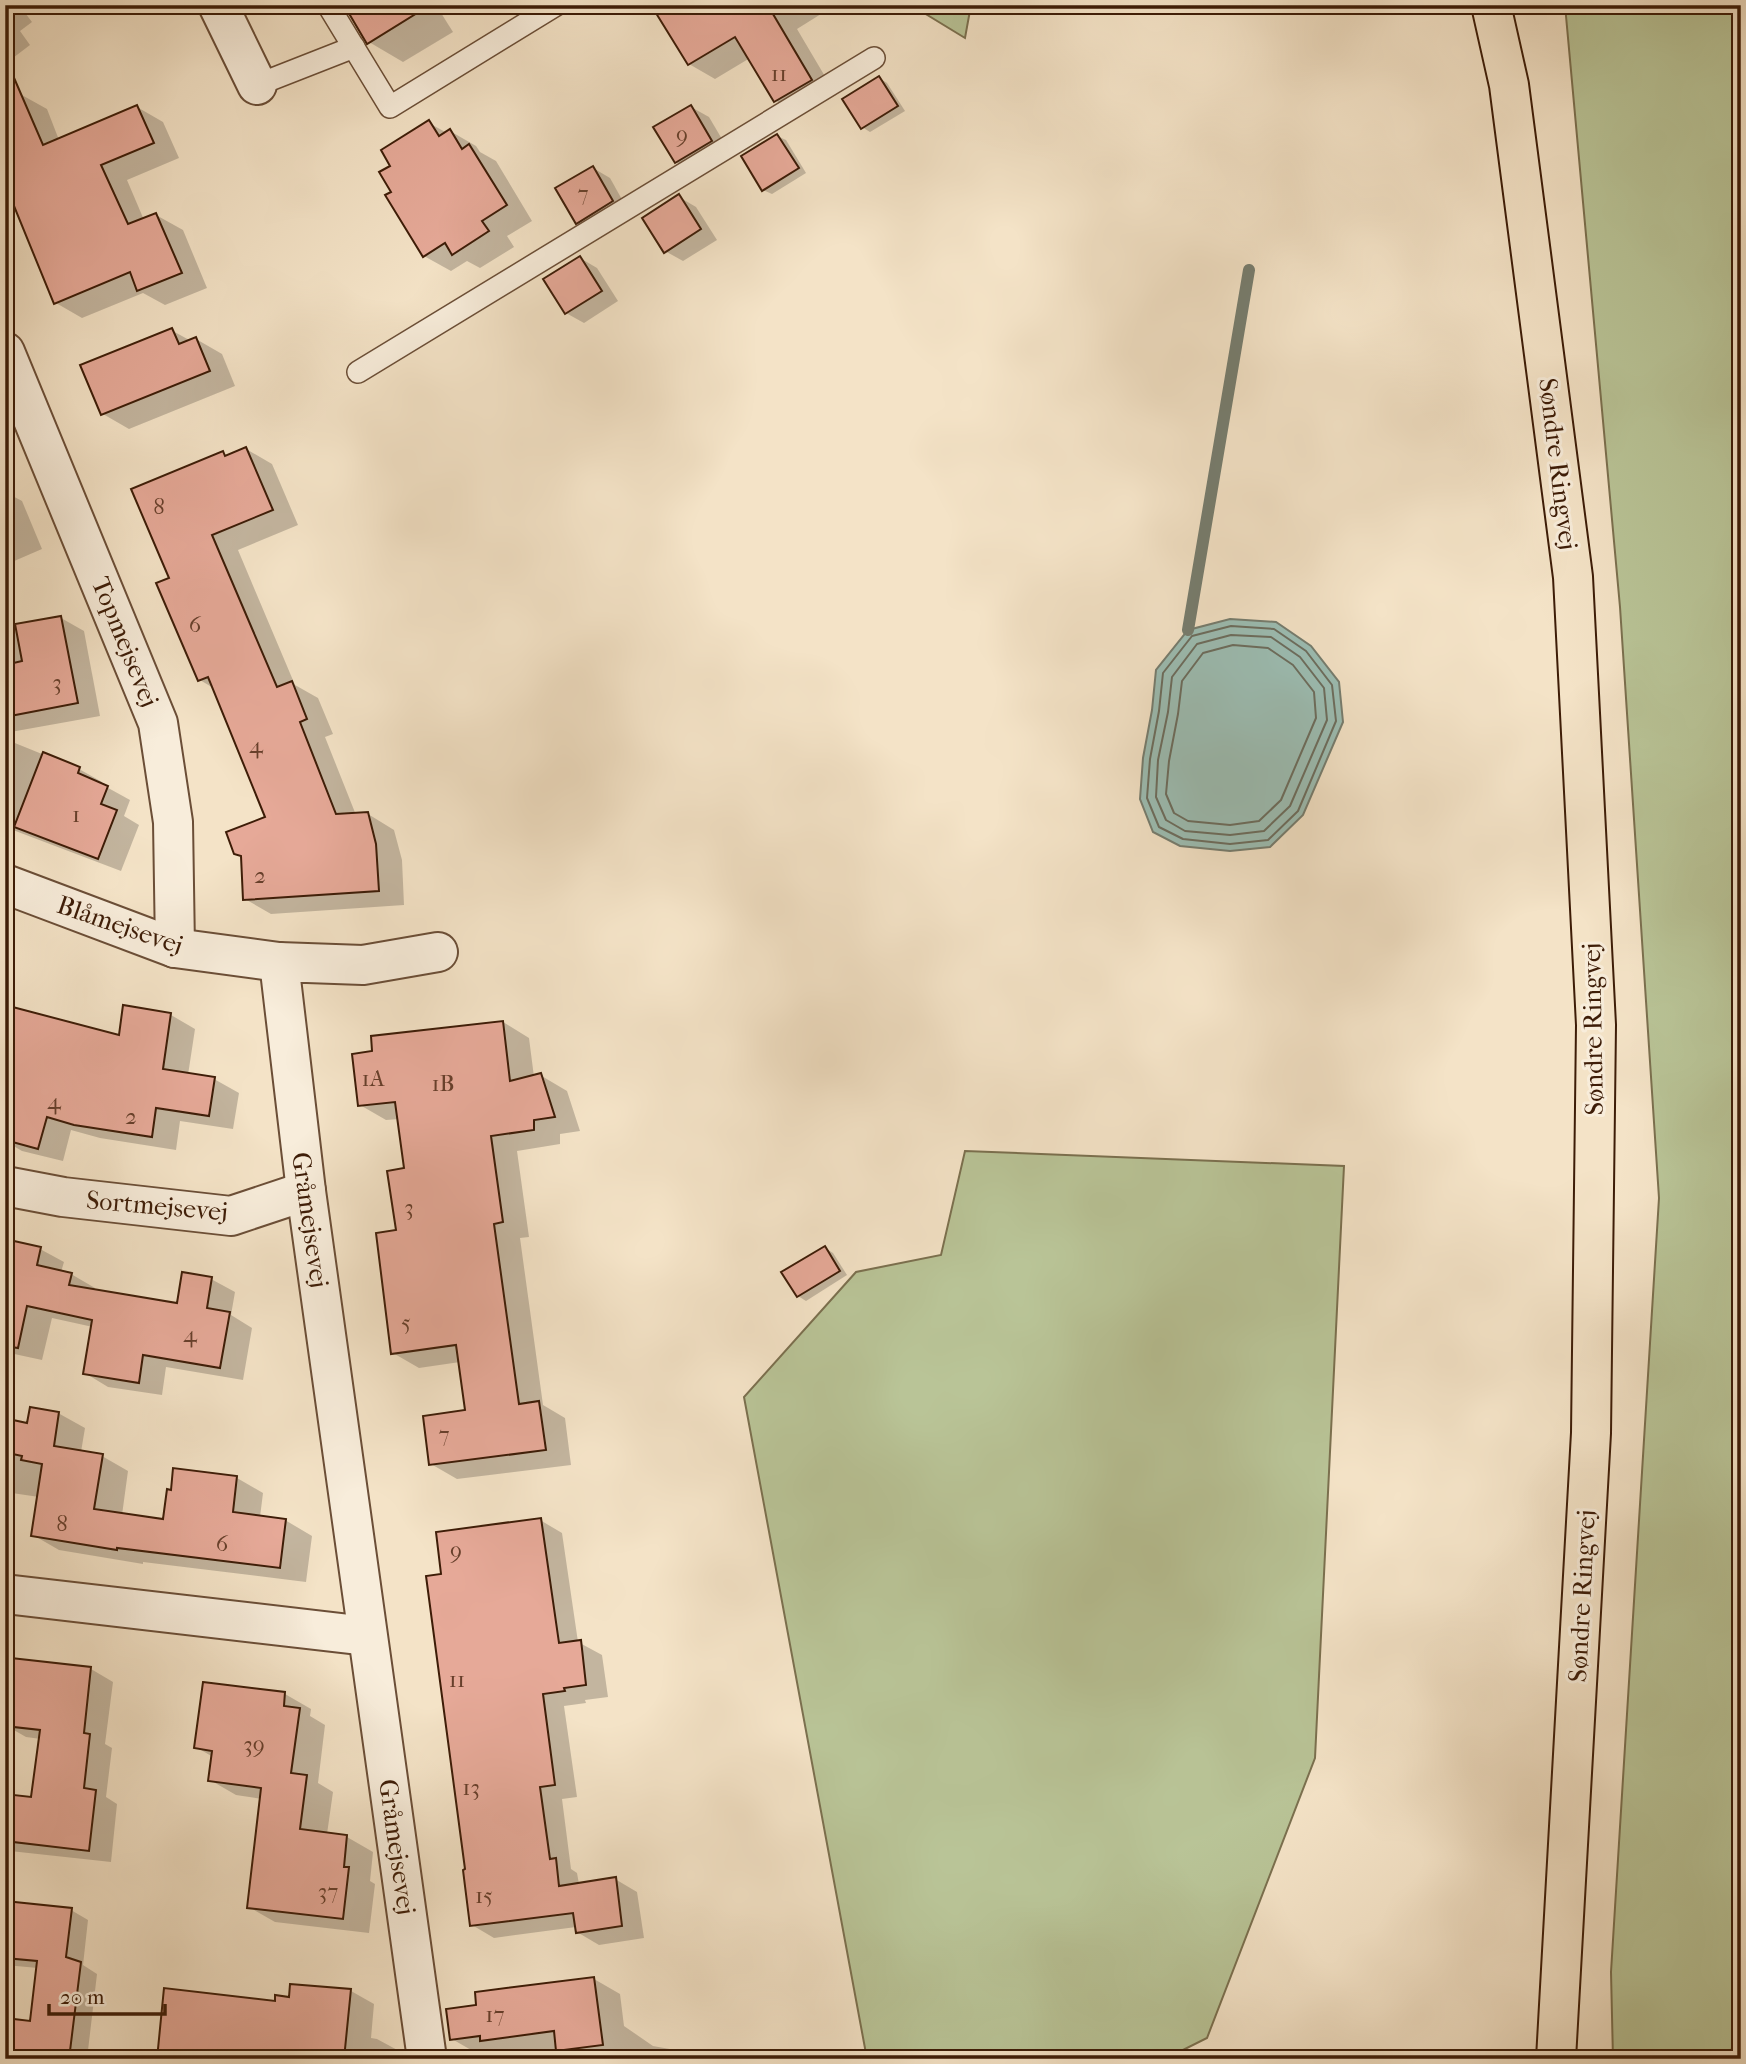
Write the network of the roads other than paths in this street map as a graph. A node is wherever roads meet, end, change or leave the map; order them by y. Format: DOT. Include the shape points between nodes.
graph roads {
  1 [pos="328,5"];
  2 [pos="556,5"];
  3 [pos="1491,5"];
  4 [pos="222,7"];
  5 [pos="354,47"];
  6 [pos="874,58"];
  7 [pos="257,85"];
  8 [pos="5,352"];
  9 [pos="358,372"];
  10 [pos="5,884"];
  11 [pos="175,948"];
  12 [pos="438,952"];
  13 [pos="279,962"];
  14 [pos="5,1186"];
  15 [pos="306,1191"];
  16 [pos="5,1594"];
  17 [pos="367,1636"];
  18 [pos="427,2059"];
  19 [pos="1556,2059"];
  1 -- 5 [label="lane"];
  2 -- 5 [label="lane" via="390,107"];
  3 -- 19 [label="main road, Søndre Ringvej" via="1509,85 1573,577 1596,1025 1591,1433"];
  4 -- 7 [label="street"];
  5 -- 7 [label="lane"];
  6 -- 9 [label="lane"];
  8 -- 11 [label="street, Topmejsevej" via="158,723 173,822"];
  10 -- 11 [label="street, Blåmejsevej"];
  11 -- 13 [label="street, Blåmejsevej"];
  12 -- 13 [label="street" via="363,965"];
  13 -- 15 [label="street, Gråmejsevej"];
  14 -- 15 [label="street, Sortmejsevej" via="230,1216"];
  15 -- 17 [label="street, Gråmejsevej"];
  16 -- 17 [label="street"];
  17 -- 18 [label="street, Gråmejsevej"];
}
